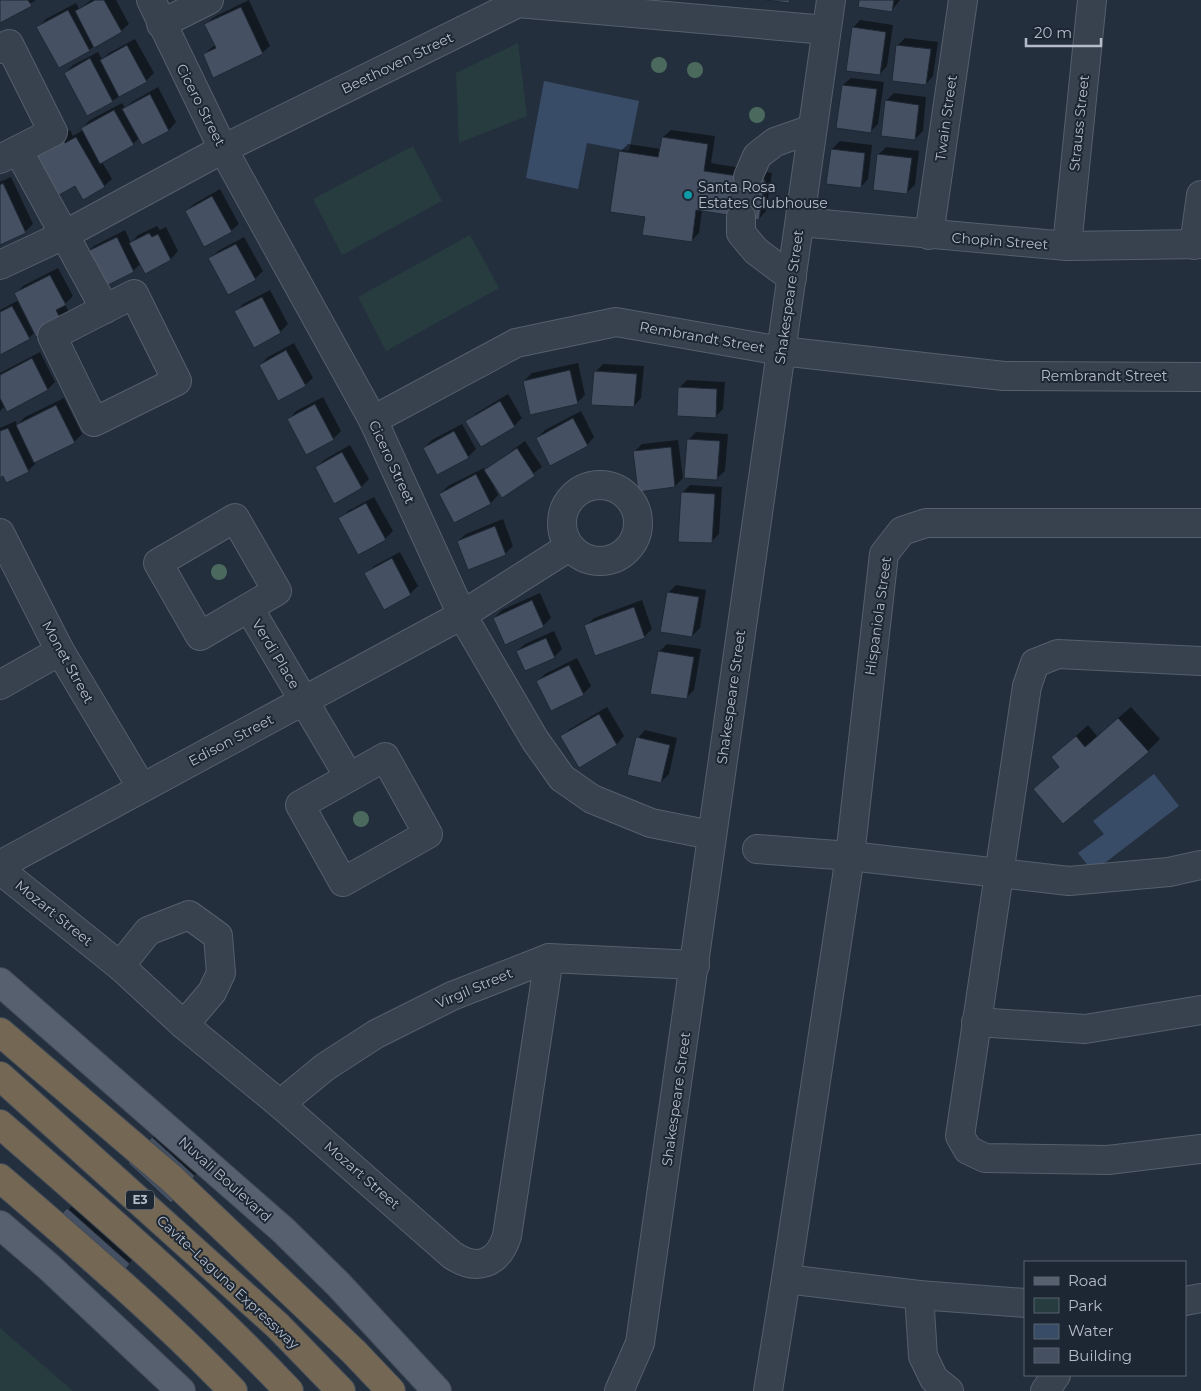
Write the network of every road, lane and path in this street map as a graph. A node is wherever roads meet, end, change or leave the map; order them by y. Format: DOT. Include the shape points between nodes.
graph roads {
  1 [pos="209,0"];
  2 [pos="831,0"];
  3 [pos="963,0"];
  4 [pos="1092,0"];
  5 [pos="678,8"];
  6 [pos="156,12"];
  7 [pos="826,30"];
  8 [pos="0,49"];
  9 [pos="812,129"];
  10 [pos="223,149"];
  11 [pos="9,155"];
  12 [pos="748,177"];
  13 [pos="1201,195"];
  14 [pos="741,217"];
  15 [pos="800,222"];
  16 [pos="64,235"];
  17 [pos="929,235"];
  18 [pos="1198,244"];
  19 [pos="1067,246"];
  20 [pos="0,265"];
  21 [pos="792,278"];
  22 [pos="105,309"];
  23 [pos="781,351"];
  24 [pos="1201,377"];
  25 [pos="373,420"];
  26 [pos="1201,523"];
  27 [pos="3,546"];
  28 [pos="569,547"];
  29 [pos="249,608"];
  30 [pos="462,615"];
  31 [pos="60,651"];
  32 [pos="1201,661"];
  33 [pos="0,685"];
  34 [pos="304,701"];
  35 [pos="349,777"];
  36 [pos="142,788"];
  37 [pos="711,835"];
  38 [pos="757,849"];
  39 [pos="850,856"];
  40 [pos="0,865"];
  41 [pos="1201,865"];
  42 [pos="0,870"];
  43 [pos="1000,874"];
  44 [pos="550,958"];
  45 [pos="695,965"];
  46 [pos="120,966"];
  47 [pos="0,982"];
  48 [pos="1201,1010"];
  49 [pos="976,1022"];
  50 [pos="184,1025"];
  51 [pos="0,1032"];
  52 [pos="0,1076"];
  53 [pos="280,1104"];
  54 [pos="0,1124"];
  55 [pos="1201,1149"];
  56 [pos="0,1178"];
  57 [pos="0,1224"];
  58 [pos="786,1279"];
  59 [pos="919,1295"];
  60 [pos="1201,1298"];
  61 [pos="1186,1301"];
  62 [pos="1024,1303"];
  63 [pos="1055,1376"];
  64 [pos="182,1391"];
  65 [pos="234,1391"];
  66 [pos="289,1391"];
  67 [pos="342,1391"];
  68 [pos="391,1391"];
  69 [pos="436,1391"];
  70 [pos="619,1391"];
  71 [pos="768,1391"];
  72 [pos="949,1391"];
  73 [pos="1045,1391"];
  1 -- 6 [label="street"];
  2 -- 7 [label="street, Shakespeare Street"];
  3 -- 17 [label="street, Twain Street"];
  4 -- 19 [label="street, Strauss Street"];
  5 -- 7 [label="street, Beethoven Street"];
  5 -- 10 [label="street, Beethoven Street" via="518,3"];
  6 -- 10 [label="street, Cicero Street"];
  7 -- 9 [label="street, Shakespeare Street"];
  8 -- 11 [label="street" via="9,44 53,132"];
  9 -- 12 [label="street" via="775,142 757,156"];
  9 -- 15 [label="street, Shakespeare Street"];
  10 -- 16 [label="street, Beethoven Street"];
  10 -- 25 [label="street, Cicero Street"];
  11 -- 16 [label="street"];
  13 -- 18 [label="street"];
  14 -- 21 [label="street" via="741,233 756,251"];
  15 -- 17 [label="street, Chopin Street"];
  15 -- 21 [label="street, Shakespeare Street"];
  16 -- 20 [label="street, Beethoven Street"];
  16 -- 22 [label="street"];
  17 -- 19 [label="street, Chopin Street"];
  18 -- 19 [label="street, Chopin Street"];
  21 -- 23 [label="street, Shakespeare Street"];
  22 -- 22 [label="street" via="52,336 94,422 177,381 134,294"];
  23 -- 24 [label="street, Rembrandt Street" via="1004,376"];
  23 -- 25 [label="street, Rembrandt Street" via="616,322 516,342"];
  23 -- 37 [label="street, Shakespeare Street"];
  25 -- 30 [label="street, Cicero Street"];
  26 -- 39 [label="street, Hispaniola Street" via="926,523 902,531 884,554"];
  27 -- 31 [label="street, Monet Street"];
  28 -- 30 [label="street, Edison Street"];
  29 -- 29 [label="street, Verdi Place" via="277,591 235,518 158,563 200,636"];
  29 -- 34 [label="street, Verdi Place"];
  30 -- 34 [label="street, Edison Street"];
  30 -- 37 [label="street, Cicero Street" via="535,740 562,778 592,800 651,823"];
  31 -- 33 [label="street"];
  31 -- 36 [label="street, Monet Street"];
  32 -- 43 [label="street" via="1058,654 1035,663 1027,686"];
  34 -- 35 [label="street, Verdi Place"];
  34 -- 36 [label="street, Edison Street"];
  35 -- 35 [label="street" via="300,805 343,882 428,834 385,757"];
  36 -- 40 [label="street, Edison Street"];
  37 -- 45 [label="street, Shakespeare Street"];
  38 -- 39 [label="street"];
  39 -- 43 [label="street"];
  39 -- 58 [label="street, Hispaniola Street"];
  41 -- 43 [label="street" via="1170,872 1069,881"];
  42 -- 46 [label="street, Mozart Street"];
  43 -- 49 [label="street"];
  44 -- 45 [label="street, Virgil Street"];
  44 -- 53 [label="street, Virgil Street" via="452,996 376,1034 325,1068"];
  44 -- 53 [label="street, Mozart Street" via="507,1236 504,1246 487,1262 468,1265 452,1255"];
  45 -- 70 [label="street, Shakespeare Street" via="640,1343"];
  46 -- 50 [label="street, Mozart Street"];
  46 -- 50 [label="street" via="148,930 189,915 218,936 221,973 212,992"];
  47 -- 69 [label="main road, Nuvali Boulevard" via="283,1230 338,1284"];
  48 -- 49 [label="street" via="1085,1029"];
  49 -- 55 [label="street" via="960,1136 968,1150 985,1158 1108,1160"];
  50 -- 53 [label="street, Mozart Street"];
  51 -- 68 [label="highway" via="171,1178"];
  52 -- 67 [label="highway, Cavite–Laguna Expressway / E3" via="271,1320"];
  54 -- 66 [label="highway, E3" via="180,1285"];
  56 -- 65 [label="highway" via="106,1269"];
  57 -- 64 [label="main road"];
  58 -- 59 [label="street"];
  58 -- 71 [label="street, Hispaniola Street"];
  59 -- 62 [label="street"];
  59 -- 72 [label="street" via="923,1356 934,1380"];
  60 -- 61 [label="street"];
  63 -- 73 [label="street"];
}
